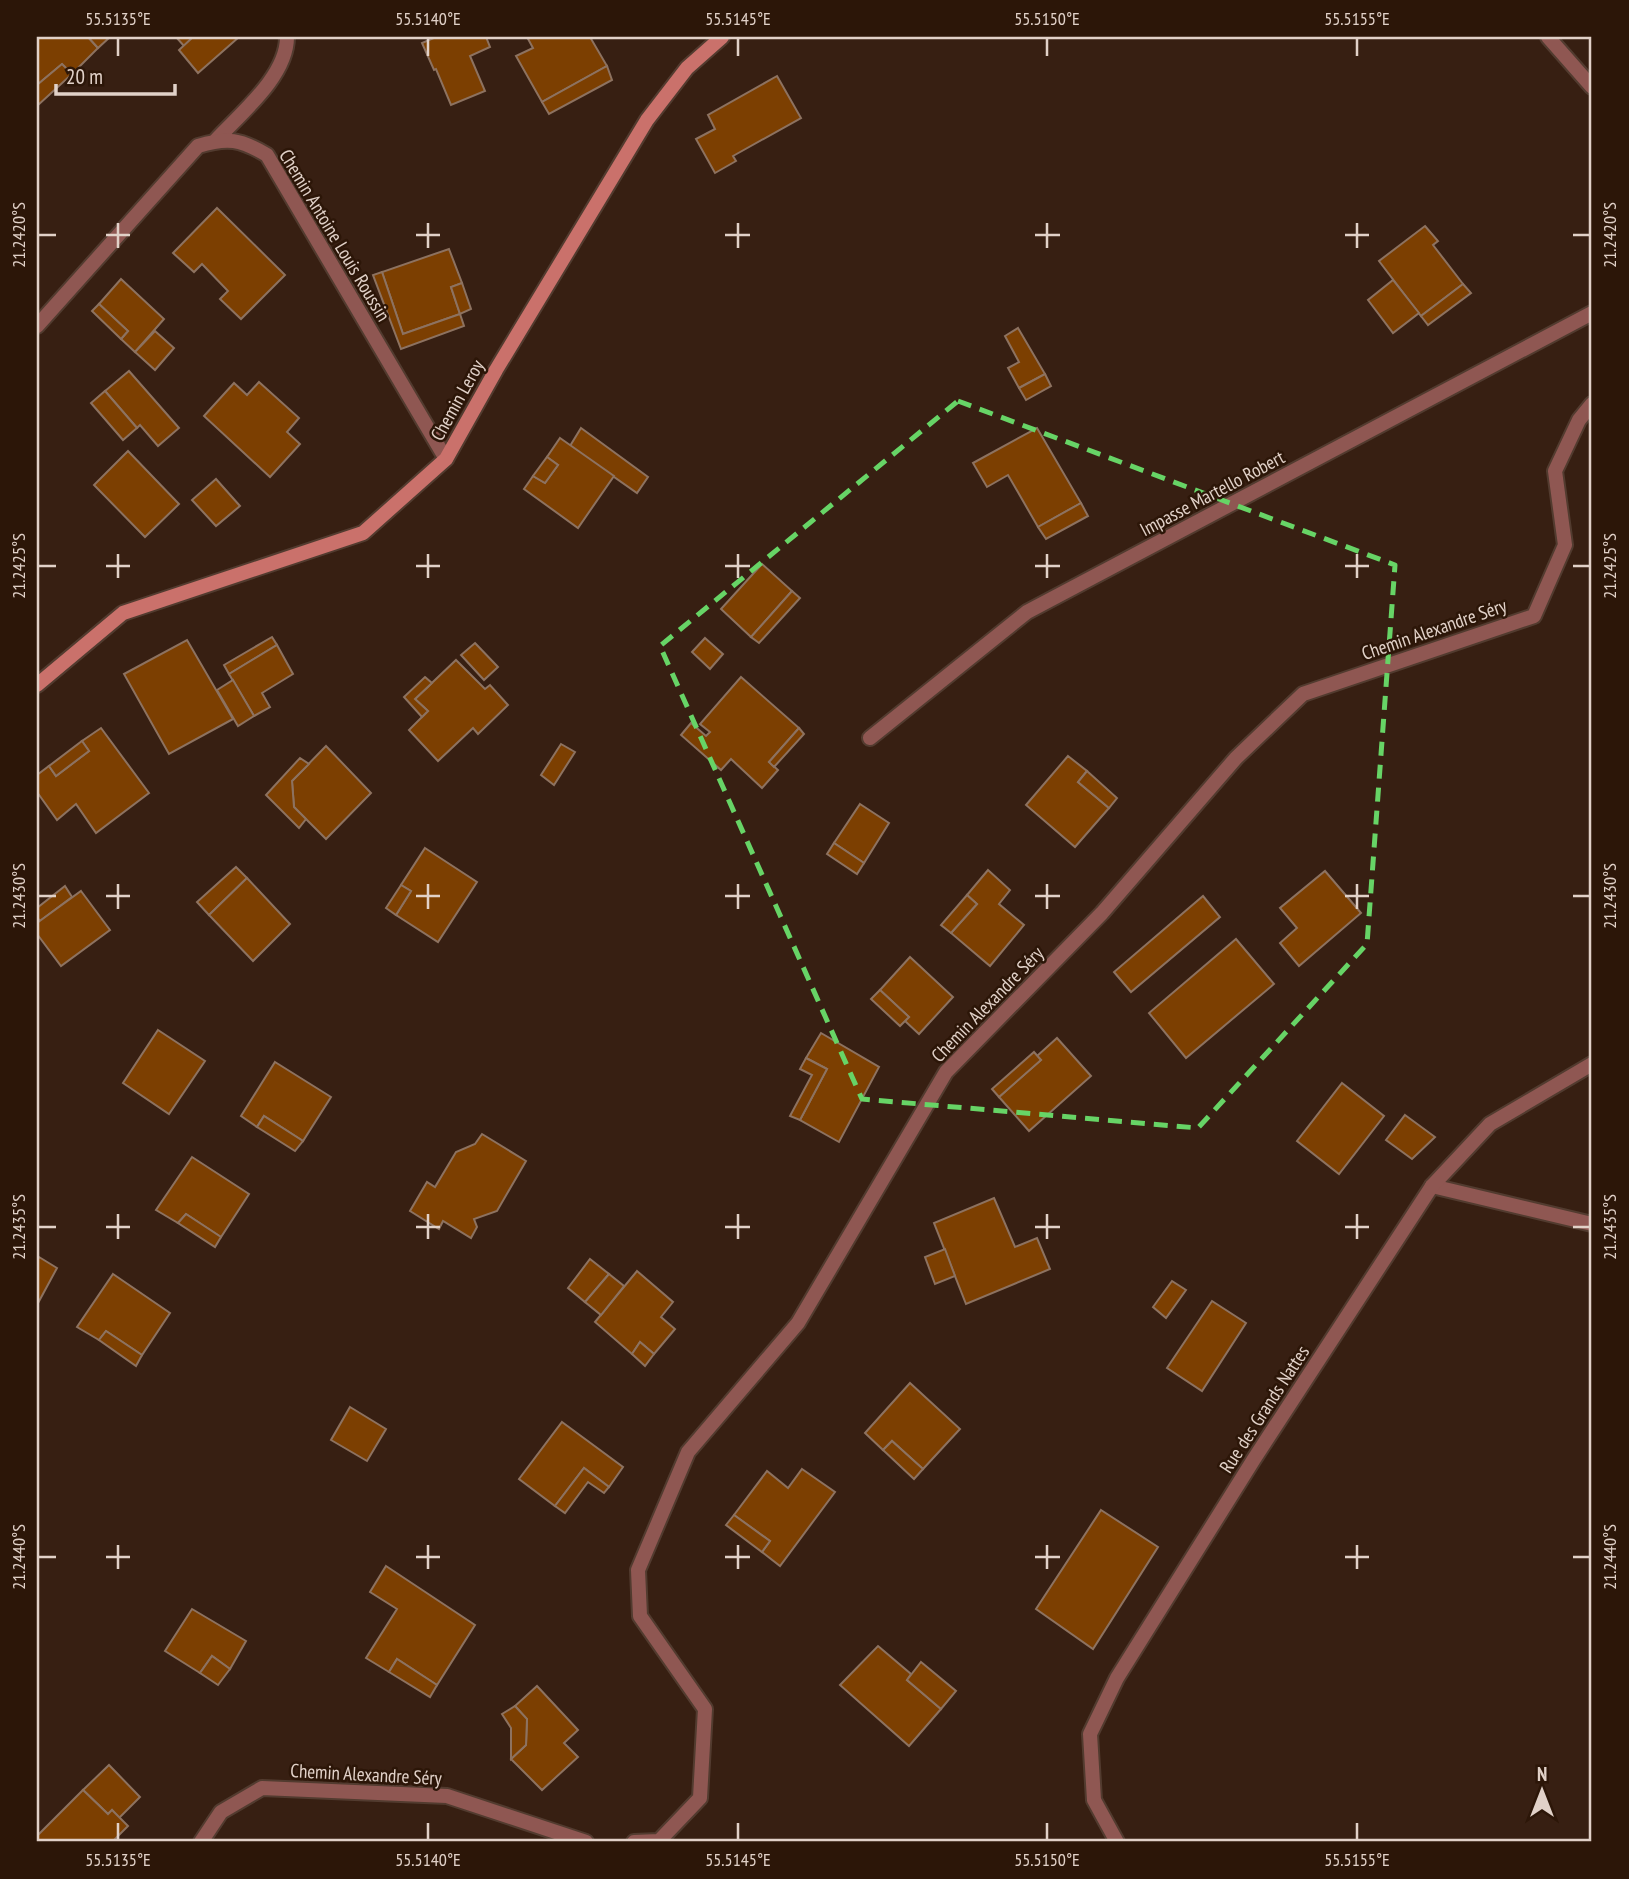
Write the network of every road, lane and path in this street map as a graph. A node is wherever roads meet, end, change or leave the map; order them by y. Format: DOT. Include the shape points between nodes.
graph roads {
  1 [pos="287,37"];
  2 [pos="722,37"];
  3 [pos="1548,37"];
  4 [pos="1592,87"];
  5 [pos="216,140"];
  6 [pos="1592,313"];
  7 [pos="37,326"];
  8 [pos="1592,404"];
  9 [pos="446,459"];
  10 [pos="37,685"];
  11 [pos="870,738"];
  12 [pos="1592,1064"];
  13 [pos="1432,1186"];
  14 [pos="1592,1224"];
  15 [pos="201,1842"];
  16 [pos="586,1842"];
  17 [pos="634,1842"];
  18 [pos="1117,1842"];
  1 -- 5 [label="street" via="274,78"];
  2 -- 9 [label="street, Chemin Leroy" via="687,68 647,120"];
  3 -- 4 [label="street"];
  5 -- 7 [label="street" via="198,146"];
  5 -- 9 [label="street, Chemin Antoine Louis Roussin" via="236,140 267,155"];
  6 -- 11 [label="street, Impasse Martello Robert" via="1027,612"];
  8 -- 17 [label="street, Chemin Alexandre Séry" via="1579,420 1555,471 1565,545 1534,616 1303,694 1236,758 1102,914 946,1072 798,1323 688,1452 638,1570 638,1581 640,1616 705,1709 700,1798 659,1841"];
  9 -- 10 [label="street, Chemin Leroy" via="363,533 123,613"];
  12 -- 13 [label="street, Rue des Grands Nattes" via="1490,1124"];
  13 -- 14 [label="street"];
  13 -- 18 [label="street, Rue des Grands Nattes" via="1117,1678 1090,1734 1094,1800"];
  15 -- 16 [label="street, Chemin Alexandre Séry" via="221,1812 262,1788 447,1796"];
}
